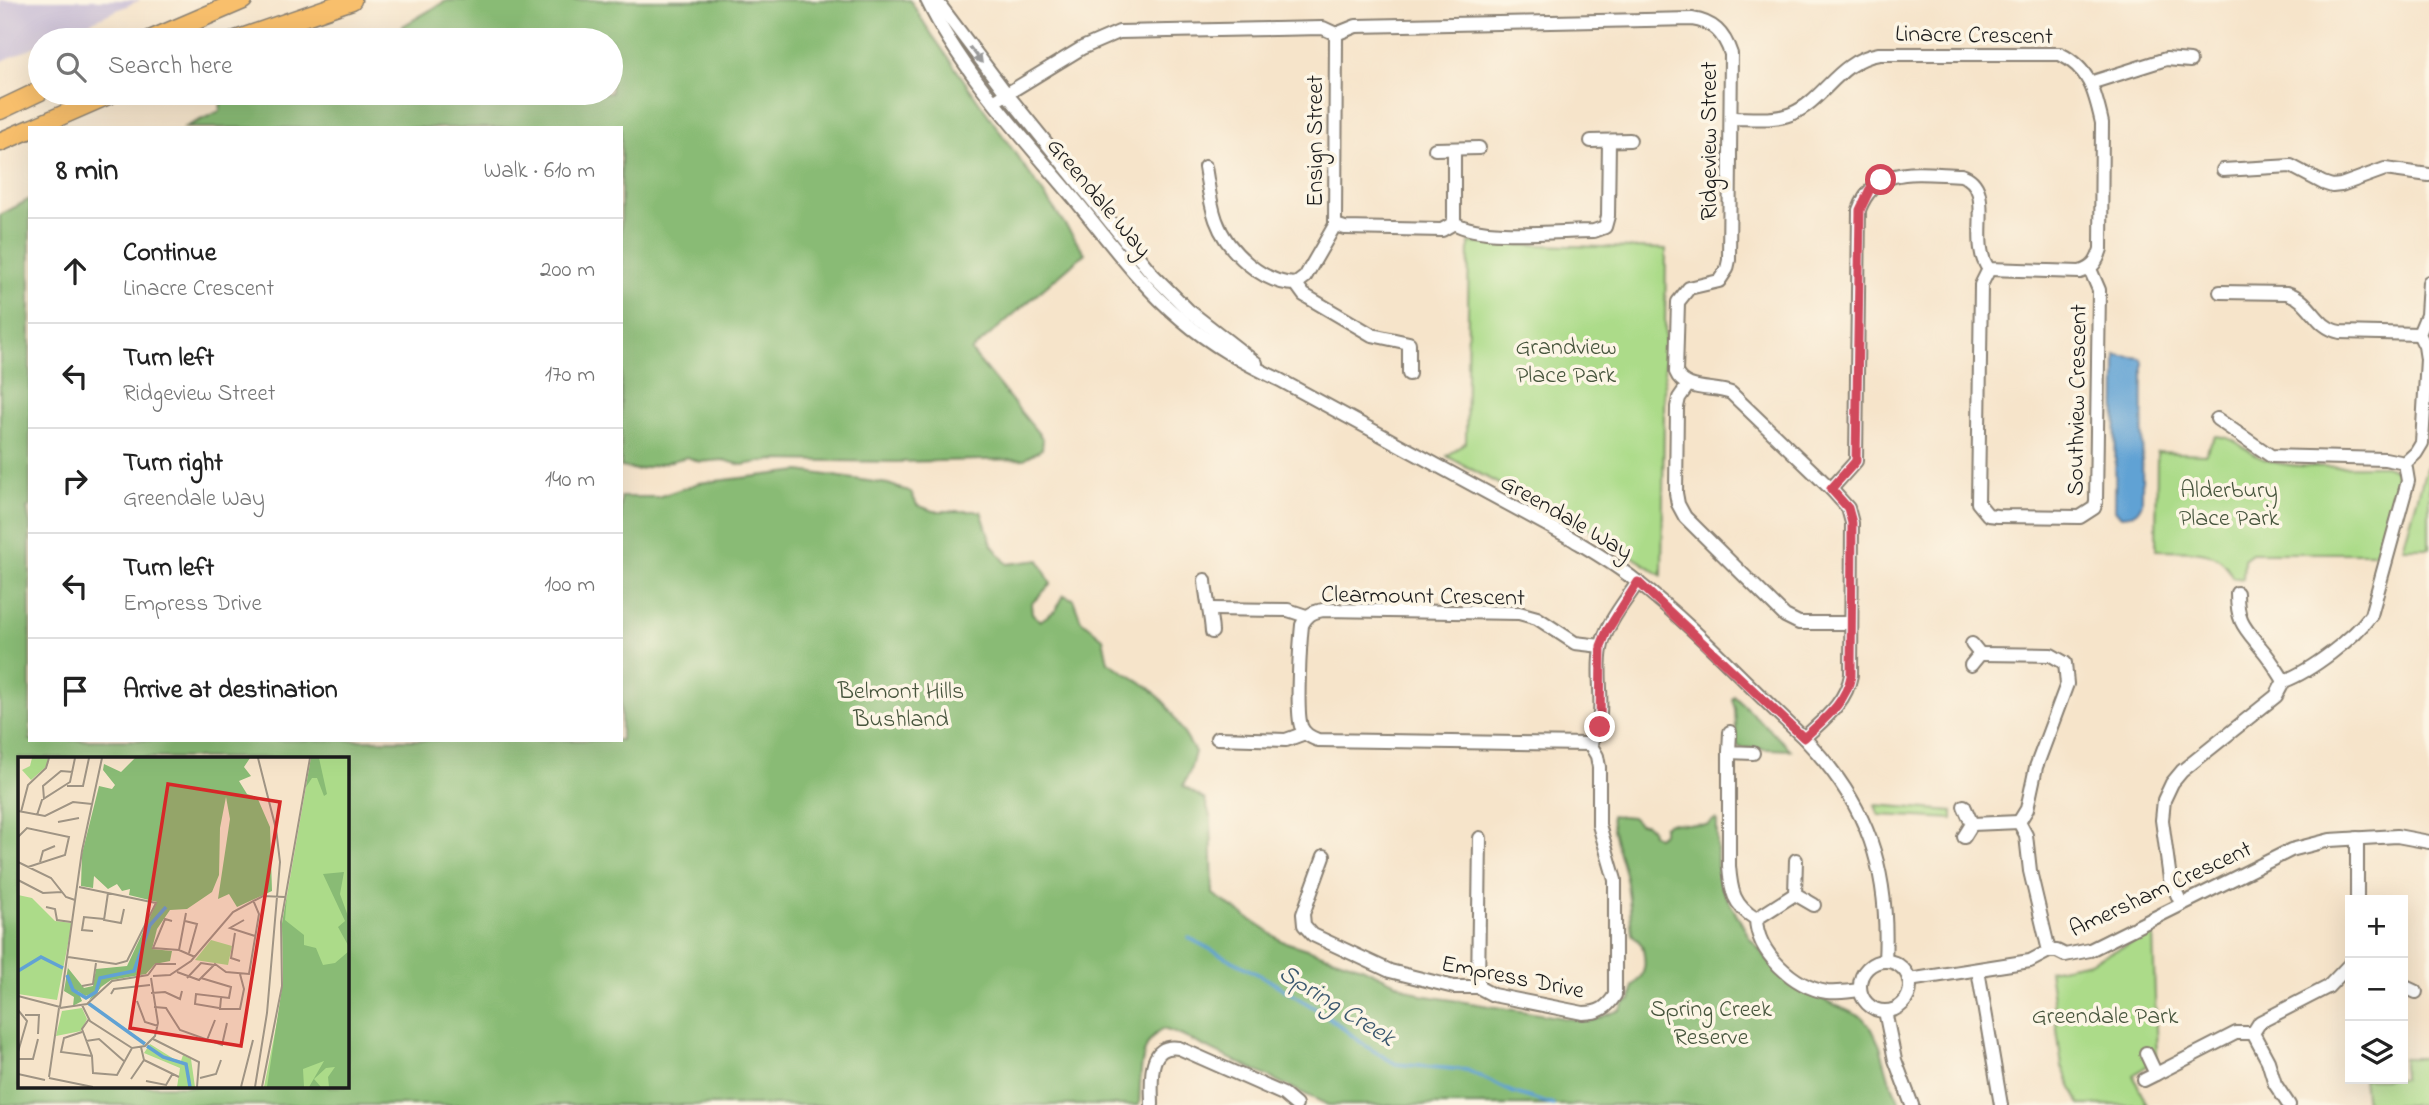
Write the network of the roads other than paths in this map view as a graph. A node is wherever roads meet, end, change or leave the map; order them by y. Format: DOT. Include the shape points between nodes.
graph roads {
  1 [pos="243,0"];
  2 [pos="352,0"];
  3 [pos="927,0"];
  4 [pos="936,0"];
  5 [pos="178,28"];
  6 [pos="271,28"];
  7 [pos="1336,34"];
  8 [pos="2190,61"];
  9 [pos="2090,83"];
  10 [pos="1006,93"];
  11 [pos="28,97"];
  12 [pos="995,102"];
  13 [pos="85,105"];
  14 [pos="0,110"];
  15 [pos="1731,118"];
  16 [pos="36,126"];
  17 [pos="28,129"];
  18 [pos="1630,140"];
  19 [pos="1591,141"];
  20 [pos="1609,141"];
  21 [pos="0,142"];
  22 [pos="1479,148"];
  23 [pos="1435,149"];
  24 [pos="1454,149"];
  25 [pos="1205,167"];
  26 [pos="2223,170"];
  27 [pos="2429,175"];
  28 [pos="1454,223"];
  29 [pos="1335,225"];
  30 [pos="1989,269"];
  31 [pos="2090,269"];
  32 [pos="2429,282"];
  33 [pos="1296,284"];
  34 [pos="2220,292"];
  35 [pos="2419,334"];
  36 [pos="1409,374"];
  37 [pos="1280,380"];
  38 [pos="1688,385"];
  39 [pos="2217,419"];
  40 [pos="2405,463"];
  41 [pos="1831,489"];
  42 [pos="1205,580"];
  43 [pos="1638,582"];
  44 [pos="2237,593"];
  45 [pos="1211,609"];
  46 [pos="1306,616"];
  47 [pos="1851,623"];
  48 [pos="1212,632"];
  49 [pos="1601,646"];
  50 [pos="1971,665"];
  51 [pos="2284,681"];
  52 [pos="1730,732"];
  53 [pos="1305,733"];
  54 [pos="1217,738"];
  55 [pos="1804,738"];
  56 [pos="1590,744"];
  57 [pos="1730,752"];
  58 [pos="1754,753"];
  59 [pos="1964,806"];
  60 [pos="2019,822"];
  61 [pos="1972,824"];
  62 [pos="1964,837"];
  63 [pos="1480,838"];
  64 [pos="2357,838"];
  65 [pos="2429,842"];
  66 [pos="1324,856"];
  67 [pos="1796,860"];
  68 [pos="1796,894"];
  69 [pos="2357,895"];
  70 [pos="2181,903"];
  71 [pos="1814,905"];
  72 [pos="1756,919"];
  73 [pos="2049,951"];
  74 [pos="1885,961"];
  75 [pos="2345,969"];
  76 [pos="1978,970"];
  77 [pos="1909,980"];
  78 [pos="1478,987"];
  79 [pos="2408,988"];
  80 [pos="1860,990"];
  81 [pos="2416,992"];
  82 [pos="1885,1011"];
  83 [pos="2253,1033"];
  84 [pos="2146,1053"];
  85 [pos="1152,1105"];
  86 [pos="1296,1105"];
  87 [pos="1912,1105"];
  88 [pos="2001,1105"];
  89 [pos="2289,1105"];
  1 -- 5 [label="highway"];
  2 -- 6 [label="highway"];
  3 -- 12 [label="street, Greendale Way"];
  4 -- 10 [label="street, Greendale Way, one-way"];
  7 -- 10 [label="street, Ridgeview Street" via="1323,28 1119,32"];
  7 -- 15 [label="street, Ridgeview Street" via="1356,26 1705,21 1727,40 1731,54"];
  7 -- 29 [label="street, Ensign Street"];
  8 -- 9 [label="street" via="2166,59"];
  9 -- 15 [label="street, Linacre Crescent" via="2074,61 2060,54 1879,54 1848,66 1789,115"];
  9 -- 31 [label="street, Linacre Crescent" via="2102,123 2101,249"];
  10 -- 12 [label="street, Ridgeview Street"];
  10 -- 37 [label="street, Greendale Way" via="1165,287"];
  11 -- 14 [label="highway"];
  12 -- 37 [label="street, Greendale Way" via="1144,283 1180,319 1237,360"];
  13 -- 16 [label="highway"];
  15 -- 38 [label="street, Ridgeview Street" via="1727,269 1719,281 1689,288 1678,302 1676,372"];
  17 -- 21 [label="highway"];
  18 -- 20 [label="street"];
  19 -- 20 [label="street"];
  20 -- 28 [label="street" via="1605,227 1594,231 1490,232 1465,230"];
  22 -- 24 [label="street"];
  23 -- 24 [label="street"];
  24 -- 28 [label="street"];
  25 -- 33 [label="street" via="1216,221 1240,256 1278,282"];
  26 -- 27 [label="street" via="2291,166 2332,186 2385,169"];
  28 -- 29 [label="street" via="1442,230"];
  29 -- 33 [label="street, Ensign Street"];
  30 -- 31 [label="street"];
  30 -- 31 [label="street, Southview Crescent" via="1981,285 1978,503 1988,515 2080,517 2094,509 2096,502 2099,290"];
  30 -- 41 [label="street" via="1980,252 1980,197 1971,178 1895,174 1870,189 1860,210 1856,461"];
  32 -- 35 [label="street" via="2427,315"];
  33 -- 36 [label="street" via="1304,295 1372,335 1409,342"];
  34 -- 35 [label="street" via="2298,296 2328,330"];
  35 -- 40 [label="street" via="2427,359 2422,443"];
  37 -- 43 [label="street, Greendale Way" via="1569,537"];
  38 -- 41 [label="street" via="1731,393"];
  38 -- 47 [label="street" via="1676,407 1676,493 1685,517 1785,616 1799,623"];
  39 -- 40 [label="street" via="2271,456"];
  40 -- 51 [label="street" via="2408,481 2371,615 2304,674"];
  41 -- 47 [label="street" via="1848,508 1852,523"];
  42 -- 45 [label="street"];
  43 -- 49 [label="street"];
  43 -- 55 [label="street, Greendale Way"];
  44 -- 51 [label="street" via="2237,612 2244,628"];
  45 -- 46 [label="street" via="1288,610"];
  45 -- 48 [label="street"];
  46 -- 49 [label="street, Clearmount Crescent" via="1324,610 1519,612 1575,643"];
  46 -- 53 [label="street, Clearmount Crescent" via="1301,635 1300,718"];
  47 -- 55 [label="street" via="1848,690"];
  49 -- 56 [label="street" via="1600,727"];
  50 -- 60 [label="street" via="1976,649 2051,655 2065,663 2067,684"];
  51 -- 70 [label="street" via="2276,696 2182,771 2164,800 2162,820 2170,879"];
  52 -- 57 [label="street"];
  53 -- 54 [label="street" via="1286,740"];
  53 -- 56 [label="street" via="1318,740"];
  55 -- 74 [label="street, Greendale Way" via="1851,796 1873,844 1885,902"];
  56 -- 78 [label="street, Empress Drive" via="1599,767 1599,825 1615,880 1615,995 1601,1010 1583,1013 1493,995"];
  57 -- 58 [label="street"];
  57 -- 72 [label="street" via="1730,885 1742,911"];
  59 -- 61 [label="street"];
  60 -- 61 [label="street"];
  60 -- 73 [label="street" via="2026,835"];
  61 -- 62 [label="street"];
  63 -- 78 [label="street"];
  64 -- 65 [label="street, Amersham Crescent" via="2397,836"];
  64 -- 69 [label="street"];
  64 -- 70 [label="street, Amersham Crescent" via="2291,850"];
  66 -- 78 [label="street, Empress Drive" via="1303,914 1307,931 1390,971 1454,987"];
  67 -- 68 [label="street"];
  68 -- 71 [label="street"];
  68 -- 72 [label="street"];
  70 -- 73 [label="street, Amersham Crescent" via="2090,950 2065,955"];
  72 -- 80 [label="street" via="1756,932 1765,950 1785,970 1812,988"];
  73 -- 76 [label="street, Amersham Crescent" via="2030,961"];
  74 -- 77 [label="street" via="1900,966"];
  74 -- 80 [label="street" via="1863,973"];
  75 -- 83 [label="street" via="2328,987 2260,1022"];
  76 -- 77 [label="street, Amersham Crescent"];
  76 -- 88 [label="street"];
  77 -- 82 [label="street" via="1905,1001"];
  79 -- 81 [label="street"];
  80 -- 82 [label="street" via="1866,1003"];
  82 -- 87 [label="street" via="1895,1060"];
  83 -- 84 [label="street" via="2236,1033 2150,1077"];
  83 -- 89 [label="street"];
  85 -- 86 [label="street" via="1152,1067 1162,1050 1171,1047 1283,1094"];
}
